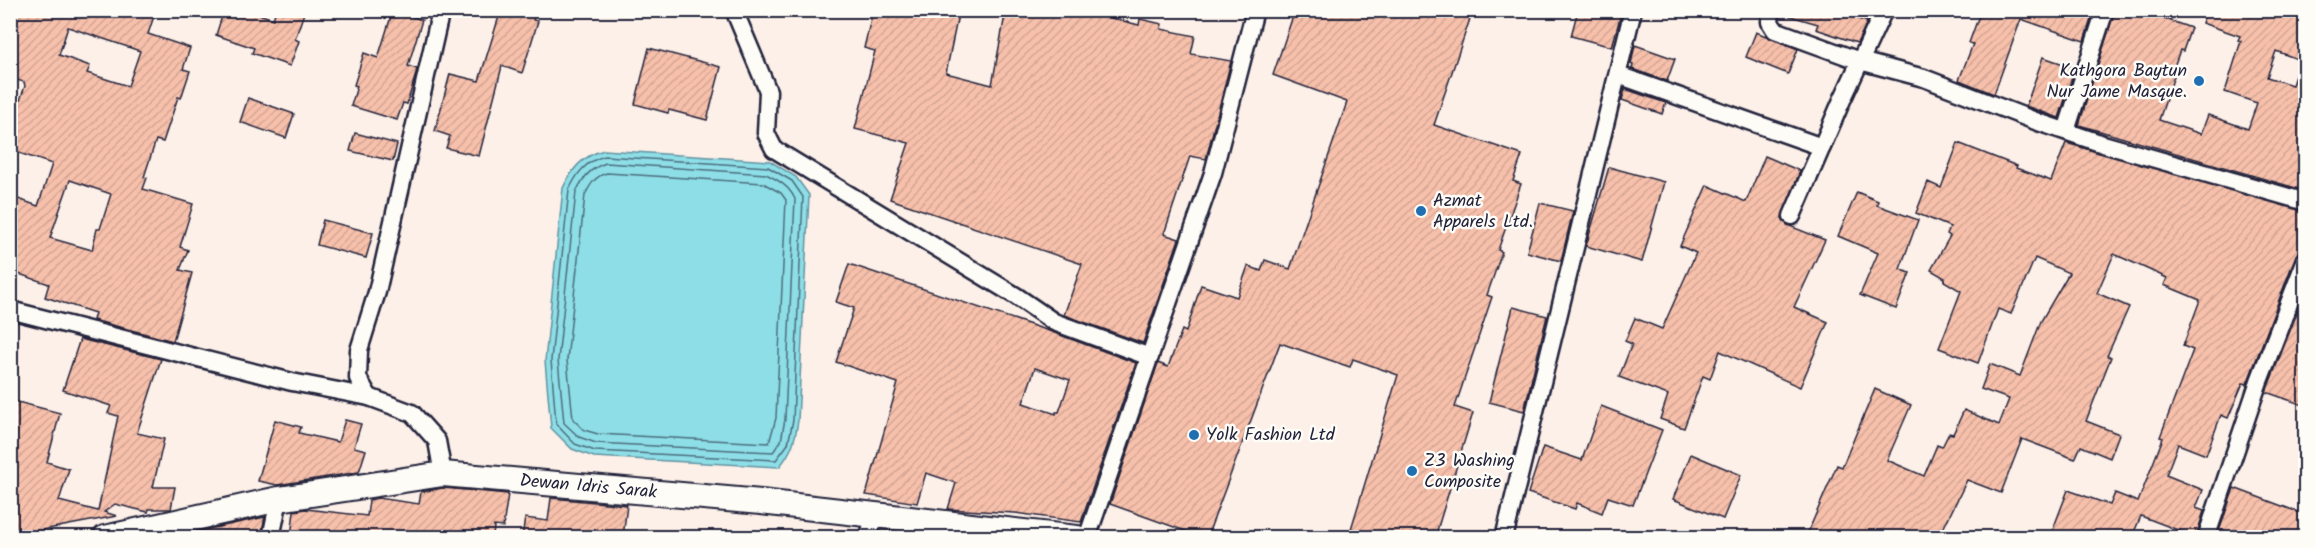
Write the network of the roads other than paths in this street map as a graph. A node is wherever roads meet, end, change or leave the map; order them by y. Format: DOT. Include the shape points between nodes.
graph roads {
  1 [pos="441,10"];
  2 [pos="734,10"];
  3 [pos="1255,10"];
  4 [pos="1633,10"];
  5 [pos="1771,10"];
  6 [pos="1884,10"];
  7 [pos="2105,10"];
  8 [pos="1860,62"];
  9 [pos="1618,75"];
  10 [pos="2066,131"];
  11 [pos="1822,147"];
  12 [pos="2306,202"];
  13 [pos="1792,216"];
  14 [pos="2306,259"];
  15 [pos="10,309"];
  16 [pos="1150,357"];
  17 [pos="369,397"];
  18 [pos="443,474"];
  19 [pos="279,500"];
  20 [pos="871,526"];
  21 [pos="113,537"];
  22 [pos="271,537"];
  23 [pos="1077,537"];
  24 [pos="1087,537"];
  25 [pos="1504,537"];
  26 [pos="2206,537"];
  1 -- 17 [label="street" via="380,282 359,350 358,378"];
  2 -- 16 [label="street" via="768,91 766,133 774,149 1054,322"];
  3 -- 16 [label="street" via="1213,173"];
  4 -- 9 [label="street"];
  5 -- 8 [label="street" via="1770,22 1775,30"];
  6 -- 8 [label="street"];
  7 -- 10 [label="street"];
  8 -- 10 [label="street" via="1924,78"];
  8 -- 11 [label="street"];
  9 -- 11 [label="street"];
  9 -- 25 [label="street"];
  10 -- 12 [label="street"];
  11 -- 13 [label="street"];
  14 -- 26 [label="street"];
  15 -- 17 [label="street" via="292,382"];
  16 -- 24 [label="street"];
  17 -- 18 [label="street" via="412,413 437,441"];
  18 -- 19 [label="main road, Dewan Idris Sarak"];
  18 -- 20 [label="main road, Dewan Idris Sarak" via="761,502"];
  19 -- 21 [label="main road, Dewan Idris Sarak"];
  19 -- 22 [label="street"];
  20 -- 23 [label="main road, Dewan Idris Sarak"];
}
